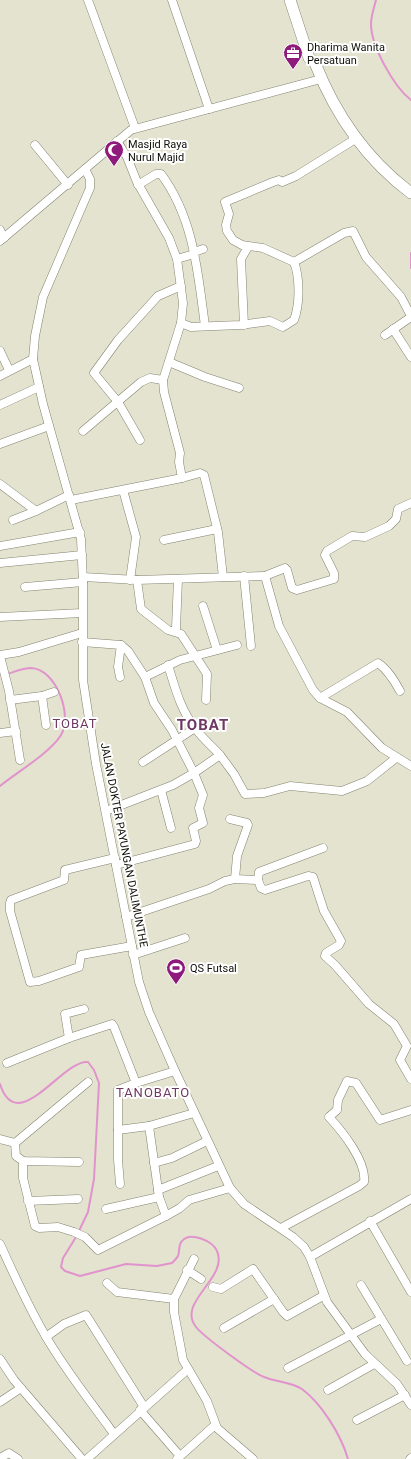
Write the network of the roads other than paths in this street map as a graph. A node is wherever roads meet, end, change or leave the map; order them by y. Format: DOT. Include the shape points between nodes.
graph roads {
  1 [pos="88,0"];
  2 [pos="172,0"];
  3 [pos="290,0"];
  4 [pos="296,0"];
  5 [pos="315,63"];
  6 [pos="321,79"];
  7 [pos="209,109"];
  8 [pos="135,128"];
  9 [pos="357,138"];
  10 [pos="116,141"];
  11 [pos="35,145"];
  12 [pos="85,169"];
  13 [pos="68,185"];
  14 [pos="138,185"];
  15 [pos="411,193"];
  16 [pos="0,230"];
  17 [pos="2,239"];
  18 [pos="248,247"];
  19 [pos="203,249"];
  20 [pos="194,253"];
  21 [pos="177,259"];
  22 [pos="294,262"];
  23 [pos="181,286"];
  24 [pos="411,317"];
  25 [pos="181,323"];
  26 [pos="244,325"];
  27 [pos="205,326"];
  28 [pos="393,329"];
  29 [pos="385,335"];
  30 [pos="0,351"];
  31 [pos="411,357"];
  32 [pos="33,359"];
  33 [pos="169,362"];
  34 [pos="9,370"];
  35 [pos="0,376"];
  36 [pos="163,380"];
  37 [pos="39,387"];
  38 [pos="238,388"];
  39 [pos="118,402"];
  40 [pos="0,404"];
  41 [pos="49,426"];
  42 [pos="82,431"];
  43 [pos="140,440"];
  44 [pos="0,444"];
  45 [pos="182,478"];
  46 [pos="0,484"];
  47 [pos="123,490"];
  48 [pos="70,498"];
  49 [pos="411,503"];
  50 [pos="36,512"];
  51 [pos="14,520"];
  52 [pos="217,529"];
  53 [pos="80,532"];
  54 [pos="164,540"];
  55 [pos="0,546"];
  56 [pos="82,555"];
  57 [pos="0,563"];
  58 [pos="244,576"];
  59 [pos="265,576"];
  60 [pos="224,577"];
  61 [pos="178,579"];
  62 [pos="83,580"];
  63 [pos="134,580"];
  64 [pos="25,587"];
  65 [pos="204,606"];
  66 [pos="82,613"];
  67 [pos="0,617"];
  68 [pos="176,628"];
  69 [pos="82,633"];
  70 [pos="82,642"];
  71 [pos="237,644"];
  72 [pos="121,645"];
  73 [pos="251,646"];
  74 [pos="217,650"];
  75 [pos="0,656"];
  76 [pos="195,656"];
  77 [pos="168,665"];
  78 [pos="120,677"];
  79 [pos="145,677"];
  80 [pos="400,691"];
  81 [pos="54,692"];
  82 [pos="42,696"];
  83 [pos="320,698"];
  84 [pos="10,700"];
  85 [pos="206,700"];
  86 [pos="46,726"];
  87 [pos="195,728"];
  88 [pos="16,731"];
  89 [pos="0,733"];
  90 [pos="176,739"];
  91 [pos="220,755"];
  92 [pos="396,758"];
  93 [pos="20,760"];
  94 [pos="143,762"];
  95 [pos="411,766"];
  96 [pos="194,773"];
  97 [pos="161,790"];
  98 [pos="106,811"];
  99 [pos="230,819"];
  100 [pos="172,828"];
  101 [pos="322,848"];
  102 [pos="116,862"];
  103 [pos="235,879"];
  104 [pos="258,880"];
  105 [pos="126,917"];
  106 [pos="186,938"];
  107 [pos="132,950"];
  108 [pos="84,1009"];
  109 [pos="69,1038"];
  110 [pos="7,1063"];
  111 [pos="174,1071"];
  112 [pos="411,1079"];
  113 [pos="88,1082"];
  114 [pos="136,1083"];
  115 [pos="411,1110"];
  116 [pos="194,1113"];
  117 [pos="150,1126"];
  118 [pos="118,1130"];
  119 [pos="0,1139"];
  120 [pos="207,1141"];
  121 [pos="14,1143"];
  122 [pos="23,1161"];
  123 [pos="79,1162"];
  124 [pos="154,1163"];
  125 [pos="218,1166"];
  126 [pos="120,1184"];
  127 [pos="230,1188"];
  128 [pos="158,1194"];
  129 [pos="78,1199"];
  130 [pos="411,1199"];
  131 [pos="28,1201"];
  132 [pos="106,1209"];
  133 [pos="166,1216"];
  134 [pos="370,1221"];
  135 [pos="281,1228"];
  136 [pos="0,1244"];
  137 [pos="310,1258"];
  138 [pos="194,1259"];
  139 [pos="187,1270"];
  140 [pos="201,1279"];
  141 [pos="107,1283"];
  142 [pos="361,1286"];
  143 [pos="213,1287"];
  144 [pos="411,1292"];
  145 [pos="324,1296"];
  146 [pos="174,1299"];
  147 [pos="274,1299"];
  148 [pos="381,1319"];
  149 [pos="224,1328"];
  150 [pos="46,1336"];
  151 [pos="351,1336"];
  152 [pos="0,1359"];
  153 [pos="407,1361"];
  154 [pos="374,1364"];
  155 [pos="288,1368"];
  156 [pos="187,1370"];
  157 [pos="20,1388"];
  158 [pos="328,1390"];
  159 [pos="405,1395"];
  160 [pos="0,1402"];
  161 [pos="411,1405"];
  162 [pos="142,1409"];
  163 [pos="357,1420"];
  164 [pos="215,1425"];
  165 [pos="114,1434"];
  166 [pos="0,1458"];
  167 [pos="179,1458"];
  168 [pos="248,1458"];
  169 [pos="18,1459"];
  170 [pos="82,1459"];
  171 [pos="87,1459"];
  1 -- 8 [label="street"];
  2 -- 7 [label="street"];
  3 -- 5 [label="highway" via="310,58"];
  4 -- 5 [label="highway" via="314,50"];
  5 -- 6 [label="highway"];
  6 -- 7 [label="street"];
  6 -- 9 [label="highway"];
  7 -- 8 [label="street"];
  8 -- 10 [label="street"];
  9 -- 15 [label="highway" via="380,167"];
  9 -- 18 [label="street" via="296,176 282,182 273,182 226,201 229,214 227,231 233,240"];
  10 -- 12 [label="street"];
  10 -- 14 [label="street" via="131,166"];
  11 -- 13 [label="street"];
  12 -- 13 [label="street"];
  12 -- 32 [label="street, JALAN DOKTER PAYUNGAN DALIMUNTHE" via="90,179 90,188 43,297 34,336"];
  13 -- 17 [label="street"];
  14 -- 20 [label="street" via="156,174 161,174 183,213"];
  14 -- 21 [label="street" via="169,238"];
  16 -- 17 [label="street"];
  18 -- 22 [label="street" via="263,248"];
  18 -- 26 [label="street" via="241,259"];
  19 -- 20 [label="street"];
  20 -- 21 [label="street"];
  20 -- 27 [label="street"];
  21 -- 23 [label="street"];
  22 -- 24 [label="street" via="344,233 354,231 366,257 401,297"];
  22 -- 26 [label="street" via="298,289 294,320 283,327 270,321"];
  23 -- 25 [label="street"];
  23 -- 39 [label="street" via="158,296 118,340 95,371 94,376"];
  24 -- 28 [label="street"];
  25 -- 27 [label="street" via="192,327"];
  25 -- 33 [label="street"];
  26 -- 27 [label="street"];
  28 -- 29 [label="street"];
  28 -- 31 [label="street"];
  30 -- 34 [label="street"];
  32 -- 34 [label="street"];
  32 -- 37 [label="street, JALAN DOKTER PAYUNGAN DALIMUNTHE"];
  33 -- 36 [label="street"];
  33 -- 38 [label="street"];
  34 -- 35 [label="street"];
  36 -- 39 [label="street" via="145,380"];
  36 -- 45 [label="street" via="180,453"];
  37 -- 40 [label="street"];
  37 -- 41 [label="street, JALAN DOKTER PAYUNGAN DALIMUNTHE"];
  39 -- 42 [label="street"];
  39 -- 43 [label="street"];
  41 -- 44 [label="street"];
  41 -- 48 [label="street, JALAN DOKTER PAYUNGAN DALIMUNTHE"];
  45 -- 47 [label="street"];
  45 -- 52 [label="street" via="200,473 204,475"];
  46 -- 50 [label="street"];
  47 -- 48 [label="street"];
  47 -- 63 [label="street" via="136,536"];
  48 -- 50 [label="street"];
  48 -- 53 [label="street, JALAN DOKTER PAYUNGAN DALIMUNTHE"];
  49 -- 59 [label="street" via="398,509 396,519 389,526 365,537 352,536 327,551 325,555 334,572 334,579 297,590 292,588 285,568"];
  50 -- 51 [label="street"];
  52 -- 54 [label="street"];
  52 -- 60 [label="street"];
  53 -- 55 [label="street"];
  53 -- 56 [label="street, JALAN DOKTER PAYUNGAN DALIMUNTHE"];
  56 -- 57 [label="street"];
  56 -- 62 [label="street, JALAN DOKTER PAYUNGAN DALIMUNTHE"];
  58 -- 59 [label="street"];
  58 -- 60 [label="street"];
  58 -- 73 [label="street"];
  59 -- 83 [label="street" via="279,626 306,680"];
  60 -- 61 [label="street"];
  61 -- 63 [label="street"];
  61 -- 68 [label="street"];
  62 -- 63 [label="street"];
  62 -- 64 [label="street"];
  62 -- 66 [label="street, JALAN DOKTER PAYUNGAN DALIMUNTHE"];
  63 -- 76 [label="street" via="141,609 168,630 181,634"];
  65 -- 74 [label="street"];
  66 -- 67 [label="street"];
  66 -- 69 [label="street, JALAN DOKTER PAYUNGAN DALIMUNTHE"];
  69 -- 70 [label="street, JALAN DOKTER PAYUNGAN DALIMUNTHE"];
  69 -- 75 [label="street"];
  70 -- 72 [label="street"];
  70 -- 98 [label="street, JALAN DOKTER PAYUNGAN DALIMUNTHE" via="84,688"];
  71 -- 74 [label="street"];
  72 -- 78 [label="street" via="118,667"];
  72 -- 79 [label="street"];
  74 -- 76 [label="street"];
  75 -- 84 [label="street"];
  76 -- 77 [label="street"];
  76 -- 85 [label="street" via="207,674"];
  77 -- 79 [label="street"];
  77 -- 87 [label="street" via="180,702"];
  79 -- 90 [label="street" via="154,703"];
  80 -- 83 [label="street" via="389,672 378,663"];
  81 -- 82 [label="street"];
  82 -- 84 [label="street"];
  82 -- 86 [label="street"];
  83 -- 92 [label="street" via="347,712 382,748"];
  84 -- 88 [label="street"];
  87 -- 90 [label="street"];
  87 -- 91 [label="street"];
  88 -- 89 [label="street"];
  88 -- 93 [label="street"];
  90 -- 94 [label="street"];
  90 -- 96 [label="street"];
  91 -- 92 [label="street" via="244,794 264,793 290,786 342,791 372,778"];
  91 -- 96 [label="street"];
  92 -- 95 [label="street"];
  96 -- 97 [label="street"];
  96 -- 102 [label="street" via="203,798 199,808 203,823 193,829 196,843"];
  97 -- 98 [label="street"];
  97 -- 100 [label="street"];
  98 -- 102 [label="street, JALAN DOKTER PAYUNGAN DALIMUNTHE"];
  99 -- 103 [label="street" via="248,825 238,856"];
  101 -- 104 [label="street" via="259,872"];
  102 -- 105 [label="street, JALAN DOKTER PAYUNGAN DALIMUNTHE"];
  102 -- 107 [label="street" via="67,869 63,872 63,881 12,900 10,911 30,982 79,967 81,955"];
  103 -- 104 [label="street"];
  103 -- 105 [label="street"];
  104 -- 112 [label="street" via="261,888 265,890 308,876 312,877 324,911 340,941 339,945 325,956 357,992 398,1029 407,1046 400,1060"];
  105 -- 107 [label="street, JALAN DOKTER PAYUNGAN DALIMUNTHE"];
  106 -- 107 [label="street"];
  107 -- 111 [label="street, JALAN DOKTER PAYUNGAN DALIMUNTHE" via="149,1012"];
  108 -- 109 [label="street" via="65,1014"];
  109 -- 110 [label="street"];
  109 -- 114 [label="street" via="112,1025"];
  111 -- 114 [label="street"];
  111 -- 116 [label="street, JALAN DOKTER PAYUNGAN DALIMUNTHE"];
  113 -- 121 [label="street"];
  114 -- 118 [label="street" via="117,1092"];
  115 -- 135 [label="street" via="384,1120 379,1119 356,1083 347,1081 338,1100 337,1110 329,1118 352,1145 364,1175 364,1182"];
  116 -- 117 [label="street"];
  116 -- 120 [label="street, JALAN DOKTER PAYUNGAN DALIMUNTHE"];
  117 -- 118 [label="street"];
  117 -- 124 [label="street"];
  118 -- 126 [label="street"];
  119 -- 121 [label="street"];
  120 -- 124 [label="street" via="172,1158"];
  120 -- 125 [label="street, JALAN DOKTER PAYUNGAN DALIMUNTHE"];
  121 -- 122 [label="street" via="16,1156"];
  122 -- 123 [label="street"];
  122 -- 131 [label="street" via="23,1178"];
  124 -- 128 [label="street"];
  125 -- 127 [label="street, JALAN DOKTER PAYUNGAN DALIMUNTHE"];
  125 -- 128 [label="street"];
  127 -- 133 [label="street" via="189,1200"];
  127 -- 135 [label="street, JALAN DOKTER PAYUNGAN DALIMUNTHE" via="244,1204"];
  128 -- 132 [label="street"];
  128 -- 133 [label="street"];
  129 -- 131 [label="street"];
  130 -- 134 [label="street"];
  131 -- 133 [label="street" via="35,1226 62,1228 74,1232 85,1237 98,1250"];
  134 -- 137 [label="street"];
  134 -- 144 [label="street"];
  135 -- 137 [label="street, JALAN DOKTER PAYUNGAN DALIMUNTHE" via="298,1241"];
  136 -- 150 [label="street" via="22,1293"];
  137 -- 145 [label="street, JALAN DOKTER PAYUNGAN DALIMUNTHE"];
  138 -- 139 [label="street"];
  139 -- 140 [label="street"];
  139 -- 146 [label="street"];
  141 -- 146 [label="street" via="117,1292"];
  142 -- 148 [label="street"];
  143 -- 147 [label="street" via="220,1290 253,1269"];
  145 -- 147 [label="street" via="287,1316"];
  145 -- 151 [label="street, JALAN DOKTER PAYUNGAN DALIMUNTHE"];
  146 -- 156 [label="street" via="181,1356"];
  147 -- 149 [label="street"];
  148 -- 151 [label="street"];
  148 -- 153 [label="street"];
  150 -- 162 [label="street" via="64,1324 86,1315"];
  150 -- 165 [label="street"];
  151 -- 154 [label="street, JALAN DOKTER PAYUNGAN DALIMUNTHE"];
  151 -- 155 [label="street"];
  152 -- 157 [label="street"];
  154 -- 158 [label="street"];
  154 -- 159 [label="street, JALAN DOKTER PAYUNGAN DALIMUNTHE" via="393,1380"];
  156 -- 162 [label="street"];
  156 -- 164 [label="street" via="207,1401"];
  157 -- 160 [label="street"];
  157 -- 170 [label="street"];
  159 -- 161 [label="street, JALAN DOKTER PAYUNGAN DALIMUNTHE"];
  159 -- 163 [label="street"];
  162 -- 165 [label="street"];
  162 -- 167 [label="street"];
  164 -- 167 [label="street"];
  164 -- 168 [label="street"];
  165 -- 171 [label="street"];
  166 -- 169 [label="street" via="9,1452"];
}
